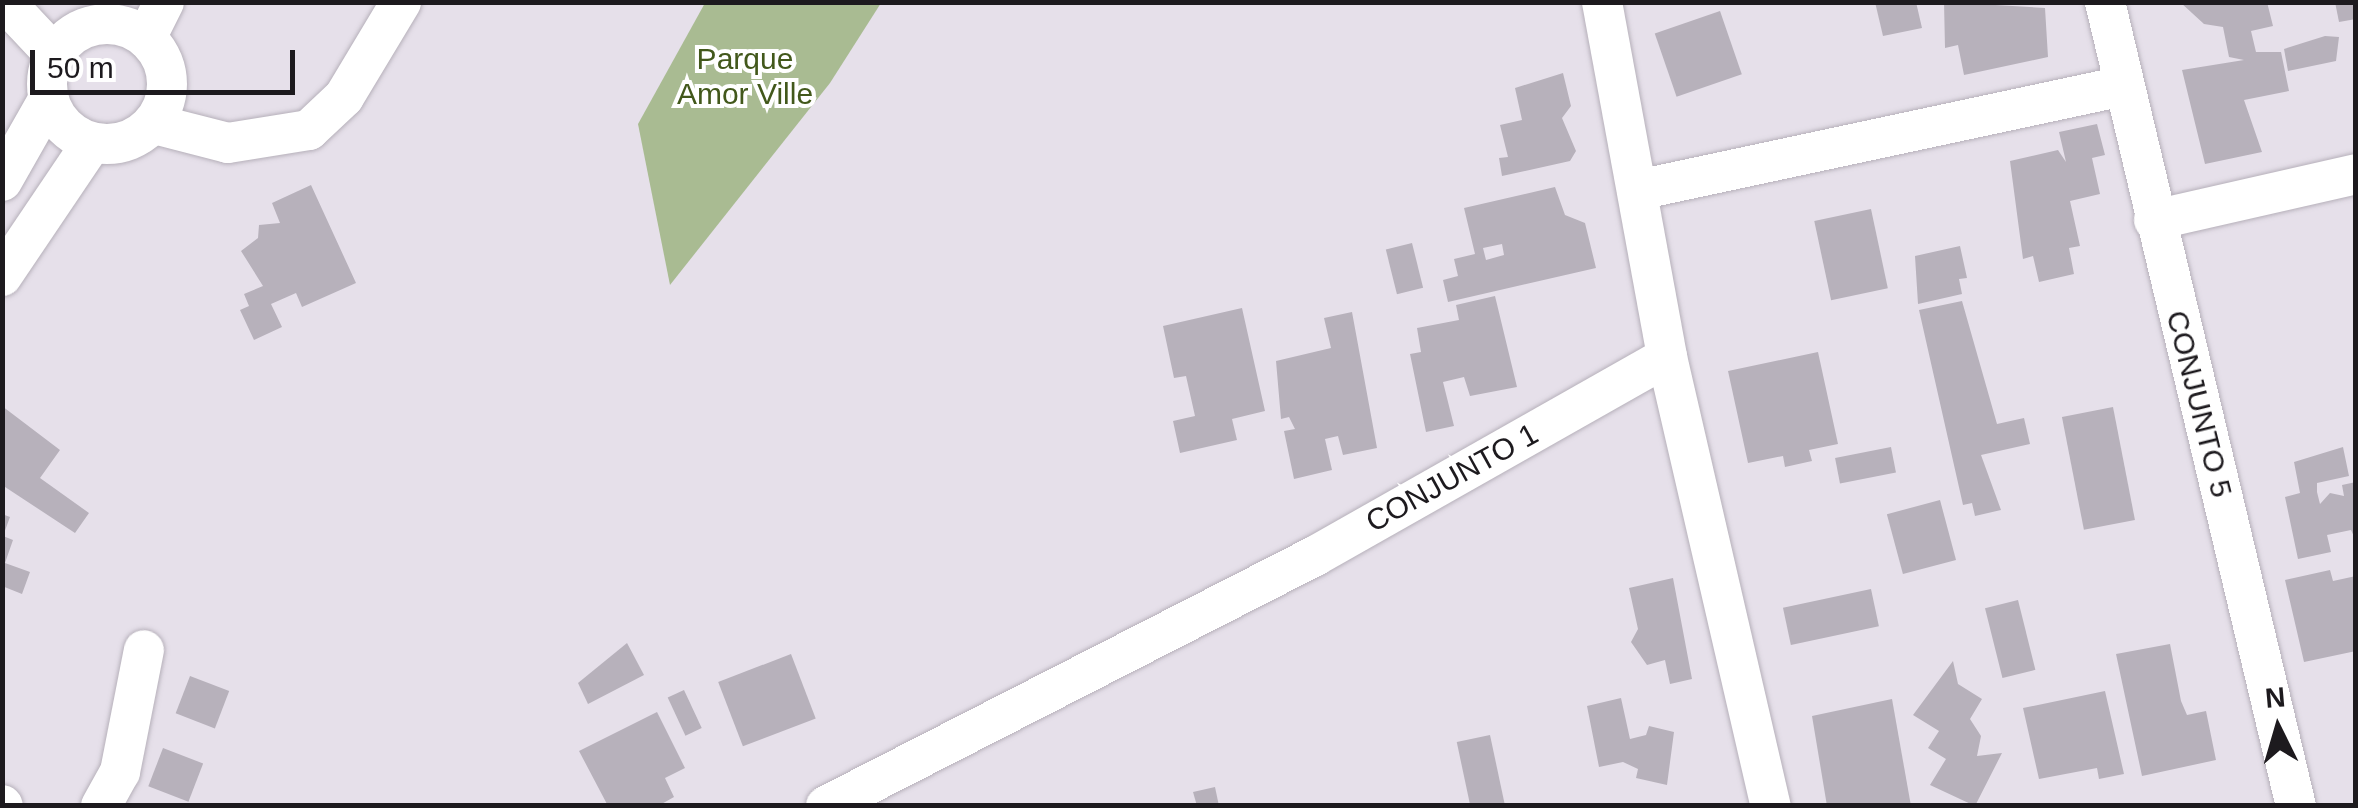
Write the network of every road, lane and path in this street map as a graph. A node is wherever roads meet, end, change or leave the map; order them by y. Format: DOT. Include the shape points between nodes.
graph roads {
  1 [pos="5,2"];
  2 [pos="164,2"];
  3 [pos="401,2"];
  4 [pos="1602,2"];
  5 [pos="2105,2"];
  6 [pos="146,38"];
  7 [pos="54,54"];
  8 [pos="2122,86"];
  9 [pos="48,100"];
  10 [pos="154,124"];
  11 [pos="91,144"];
  12 [pos="2356,174"];
  13 [pos="2,182"];
  14 [pos="1638,190"];
  15 [pos="2154,220"];
  16 [pos="2,276"];
  17 [pos="1667,357"];
  18 [pos="144,650"];
  19 [pos="101,806"];
  20 [pos="826,806"];
  21 [pos="1771,806"];
  22 [pos="2296,806"];
  1 -- 7 [label="street"];
  2 -- 6 [label="street"];
  3 -- 10 [label="street" via="344,97 309,130 228,143"];
  4 -- 14 [label="street"];
  5 -- 8 [label="street, CONJUNTO 5"];
  6 -- 7 [label="street" via="128,27 86,27"];
  6 -- 10 [label="street" via="168,79"];
  7 -- 9 [label="street"];
  8 -- 14 [label="street"];
  8 -- 15 [label="street, CONJUNTO 5"];
  9 -- 11 [label="street" via="63,128"];
  9 -- 13 [label="street"];
  10 -- 11 [label="street" via="126,143"];
  11 -- 16 [label="street"];
  12 -- 15 [label="street"];
  14 -- 17 [label="street"];
  15 -- 22 [label="street, CONJUNTO 5"];
  17 -- 20 [label="street, CONJUNTO 1" via="1315,556"];
  17 -- 21 [label="street"];
  18 -- 19 [label="street" via="120,772"];
}
